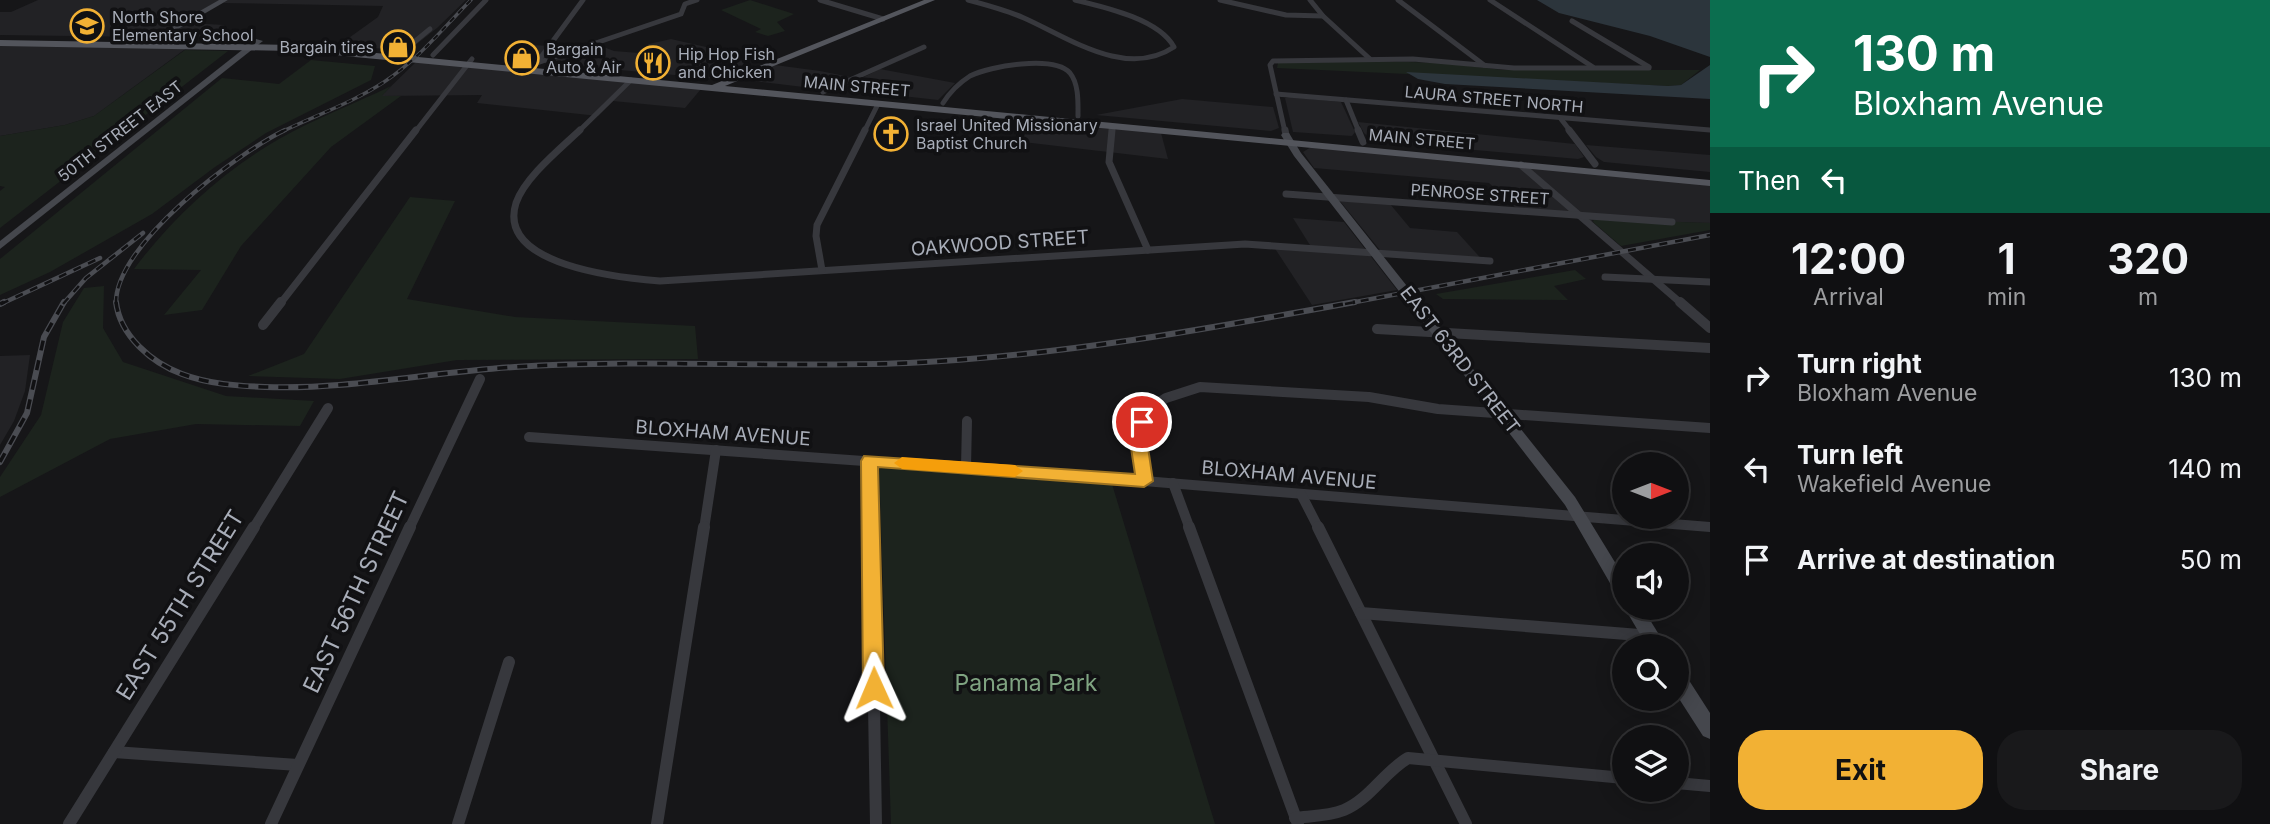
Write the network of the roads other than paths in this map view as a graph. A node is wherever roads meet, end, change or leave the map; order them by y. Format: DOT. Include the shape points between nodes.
graph roads {
  1 [pos="224,0"];
  2 [pos="486,0"];
  3 [pos="583,0"];
  4 [pos="697,0"];
  5 [pos="820,0"];
  6 [pos="931,0"];
  7 [pos="968,0"];
  8 [pos="1075,0"];
  9 [pos="1220,0"];
  10 [pos="1310,0"];
  11 [pos="1398,0"];
  12 [pos="1490,0"];
  13 [pos="1323,16"];
  14 [pos="883,19"];
  15 [pos="1572,21"];
  16 [pos="430,29"];
  17 [pos="0,40"];
  18 [pos="148,42"];
  19 [pos="255,43"];
  20 [pos="924,47"];
  21 [pos="402,52"];
  22 [pos="433,55"];
  23 [pos="1370,59"];
  24 [pos="469,62"];
  25 [pos="536,64"];
  26 [pos="1484,65"];
  27 [pos="1594,67"];
  28 [pos="631,80"];
  29 [pos="725,83"];
  30 [pos="713,88"];
  31 [pos="823,92"];
  32 [pos="1276,94"];
  33 [pos="1346,100"];
  34 [pos="943,103"];
  35 [pos="878,104"];
  36 [pos="986,107"];
  37 [pos="1078,116"];
  38 [pos="1561,119"];
  39 [pos="1112,126"];
  40 [pos="1710,130"];
  41 [pos="1287,139"];
  42 [pos="1363,142"];
  43 [pos="1595,164"];
  44 [pos="1521,165"];
  45 [pos="1652,169"];
  46 [pos="1710,175"];
  47 [pos="1710,183"];
  48 [pos="1286,194"];
  49 [pos="1332,198"];
  50 [pos="1580,216"];
  51 [pos="1672,222"];
  52 [pos="0,246"];
  53 [pos="1148,250"];
  54 [pos="1374,252"];
  55 [pos="1490,261"];
  56 [pos="822,270"];
  57 [pos="1605,277"];
  58 [pos="1653,278"];
  59 [pos="1710,282"];
  60 [pos="263,325"];
  61 [pos="1710,328"];
  62 [pos="1377,329"];
  63 [pos="1437,331"];
  64 [pos="1710,348"];
  65 [pos="480,379"];
  66 [pos="328,408"];
  67 [pos="1503,414"];
  68 [pos="967,421"];
  69 [pos="1710,428"];
  70 [pos="529,437"];
  71 [pos="716,450"];
  72 [pos="870,461"];
  73 [pos="966,467"];
  74 [pos="1144,481"];
  75 [pos="1173,483"];
  76 [pos="1301,494"];
  77 [pos="1577,516"];
  78 [pos="1710,527"];
  79 [pos="1612,573"];
  80 [pos="1361,613"];
  81 [pos="1612,637"];
  82 [pos="509,662"];
  83 [pos="1689,697"];
  84 [pos="1710,730"];
  85 [pos="114,752"];
  86 [pos="1433,759"];
  87 [pos="298,765"];
  88 [pos="1612,777"];
  89 [pos="1689,784"];
  90 [pos="1710,786"];
  91 [pos="1296,821"];
  92 [pos="69,824"];
  93 [pos="271,824"];
  94 [pos="458,824"];
  95 [pos="657,824"];
  96 [pos="876,824"];
  97 [pos="1466,824"];
  1 -- 18 [label="street"];
  2 -- 22 [label="street"];
  3 -- 25 [label="street"];
  4 -- 25 [label="street" via="685,4 681,14"];
  5 -- 14 [label="street"];
  6 -- 14 [label="main road"];
  7 -- 8 [label="street" via="1015,14 1108,55 1148,58 1172,50 1173,41 1155,29"];
  9 -- 13 [label="street" via="1286,15"];
  10 -- 13 [label="street"];
  11 -- 26 [label="street"];
  12 -- 27 [label="street"];
  13 -- 23 [label="street"];
  14 -- 29 [label="main road"];
  15 -- 27 [label="street" via="1649,68"];
  16 -- 21 [label="street"];
  17 -- 18 [label="main road, MAIN STREET"];
  18 -- 19 [label="main road, MAIN STREET"];
  19 -- 21 [label="main road, MAIN STREET"];
  19 -- 24 [label="main road, MAIN STREET"];
  19 -- 52 [label="street, 50TH STREET EAST"];
  20 -- 31 [label="street"];
  21 -- 22 [label="main road, MAIN STREET"];
  22 -- 24 [label="main road, MAIN STREET"];
  23 -- 26 [label="street"];
  23 -- 32 [label="street" via="1273,61"];
  24 -- 25 [label="main road, MAIN STREET"];
  24 -- 28 [label="main road, MAIN STREET"];
  24 -- 60 [label="street"];
  25 -- 29 [label="main road, MAIN STREET"];
  26 -- 27 [label="street"];
  28 -- 30 [label="main road, MAIN STREET"];
  28 -- 56 [label="street, OAKWOOD STREET" via="525,185 514,206 514,222 531,248 582,272 635,280"];
  29 -- 30 [label="main road"];
  29 -- 31 [label="main road, MAIN STREET"];
  30 -- 35 [label="main road, MAIN STREET"];
  31 -- 34 [label="main road, MAIN STREET"];
  32 -- 33 [label="street, LAURA STREET NORTH"];
  32 -- 41 [label="street"];
  33 -- 38 [label="street, LAURA STREET NORTH"];
  33 -- 42 [label="street"];
  34 -- 36 [label="main road, MAIN STREET"];
  34 -- 37 [label="street" via="979,72 1045,64 1071,74"];
  35 -- 36 [label="main road"];
  35 -- 39 [label="main road, MAIN STREET"];
  35 -- 56 [label="street" via="817,225"];
  36 -- 37 [label="main road, MAIN STREET"];
  37 -- 41 [label="main road, MAIN STREET"];
  38 -- 40 [label="street, LAURA STREET NORTH"];
  38 -- 43 [label="street"];
  39 -- 41 [label="main road, MAIN STREET"];
  39 -- 53 [label="street" via="1109,162"];
  41 -- 42 [label="main road, MAIN STREET"];
  41 -- 44 [label="main road, MAIN STREET"];
  41 -- 49 [label="street, EAST 63RD STREET"];
  42 -- 43 [label="main road, MAIN STREET"];
  43 -- 45 [label="main road, MAIN STREET"];
  44 -- 45 [label="main road"];
  44 -- 47 [label="main road, MAIN STREET"];
  44 -- 50 [label="street"];
  45 -- 46 [label="main road, MAIN STREET"];
  48 -- 49 [label="street, PENROSE STREET"];
  49 -- 50 [label="street, PENROSE STREET"];
  49 -- 54 [label="street, EAST 63RD STREET"];
  50 -- 51 [label="street, PENROSE STREET"];
  50 -- 58 [label="street"];
  53 -- 54 [label="street, OAKWOOD STREET" via="1245,244"];
  53 -- 56 [label="street, OAKWOOD STREET"];
  54 -- 55 [label="street, OAKWOOD STREET"];
  54 -- 63 [label="street, EAST 63RD STREET"];
  57 -- 58 [label="street"];
  58 -- 59 [label="street"];
  58 -- 61 [label="street"];
  62 -- 63 [label="street"];
  63 -- 64 [label="street"];
  63 -- 67 [label="street, EAST 63RD STREET"];
  65 -- 87 [label="street, EAST 56TH STREET"];
  66 -- 85 [label="street, EAST 55TH STREET"];
  67 -- 69 [label="street"];
  67 -- 74 [label="street" via="1369,397 1192,388 1155,405 1142,422 1139,441"];
  67 -- 77 [label="street, EAST 63RD STREET"];
  68 -- 73 [label="street"];
  70 -- 71 [label="street, BLOXHAM AVENUE"];
  71 -- 72 [label="street, BLOXHAM AVENUE"];
  71 -- 95 [label="street"];
  72 -- 73 [label="street, BLOXHAM AVENUE"];
  72 -- 96 [label="street"];
  73 -- 74 [label="street, BLOXHAM AVENUE"];
  74 -- 75 [label="street, BLOXHAM AVENUE"];
  75 -- 76 [label="street, BLOXHAM AVENUE"];
  75 -- 91 [label="street"];
  76 -- 77 [label="street, BLOXHAM AVENUE"];
  76 -- 80 [label="street"];
  77 -- 78 [label="street, BLOXHAM AVENUE"];
  77 -- 79 [label="street, EAST 63RD STREET"];
  80 -- 81 [label="street"];
  80 -- 86 [label="street"];
  82 -- 94 [label="street"];
  83 -- 84 [label="street"];
  85 -- 87 [label="street"];
  85 -- 92 [label="street, EAST 55TH STREET"];
  86 -- 88 [label="street"];
  86 -- 91 [label="street" via="1408,758 1392,766 1350,807"];
  86 -- 97 [label="street"];
  87 -- 93 [label="street, EAST 56TH STREET"];
  89 -- 90 [label="street"];
}
